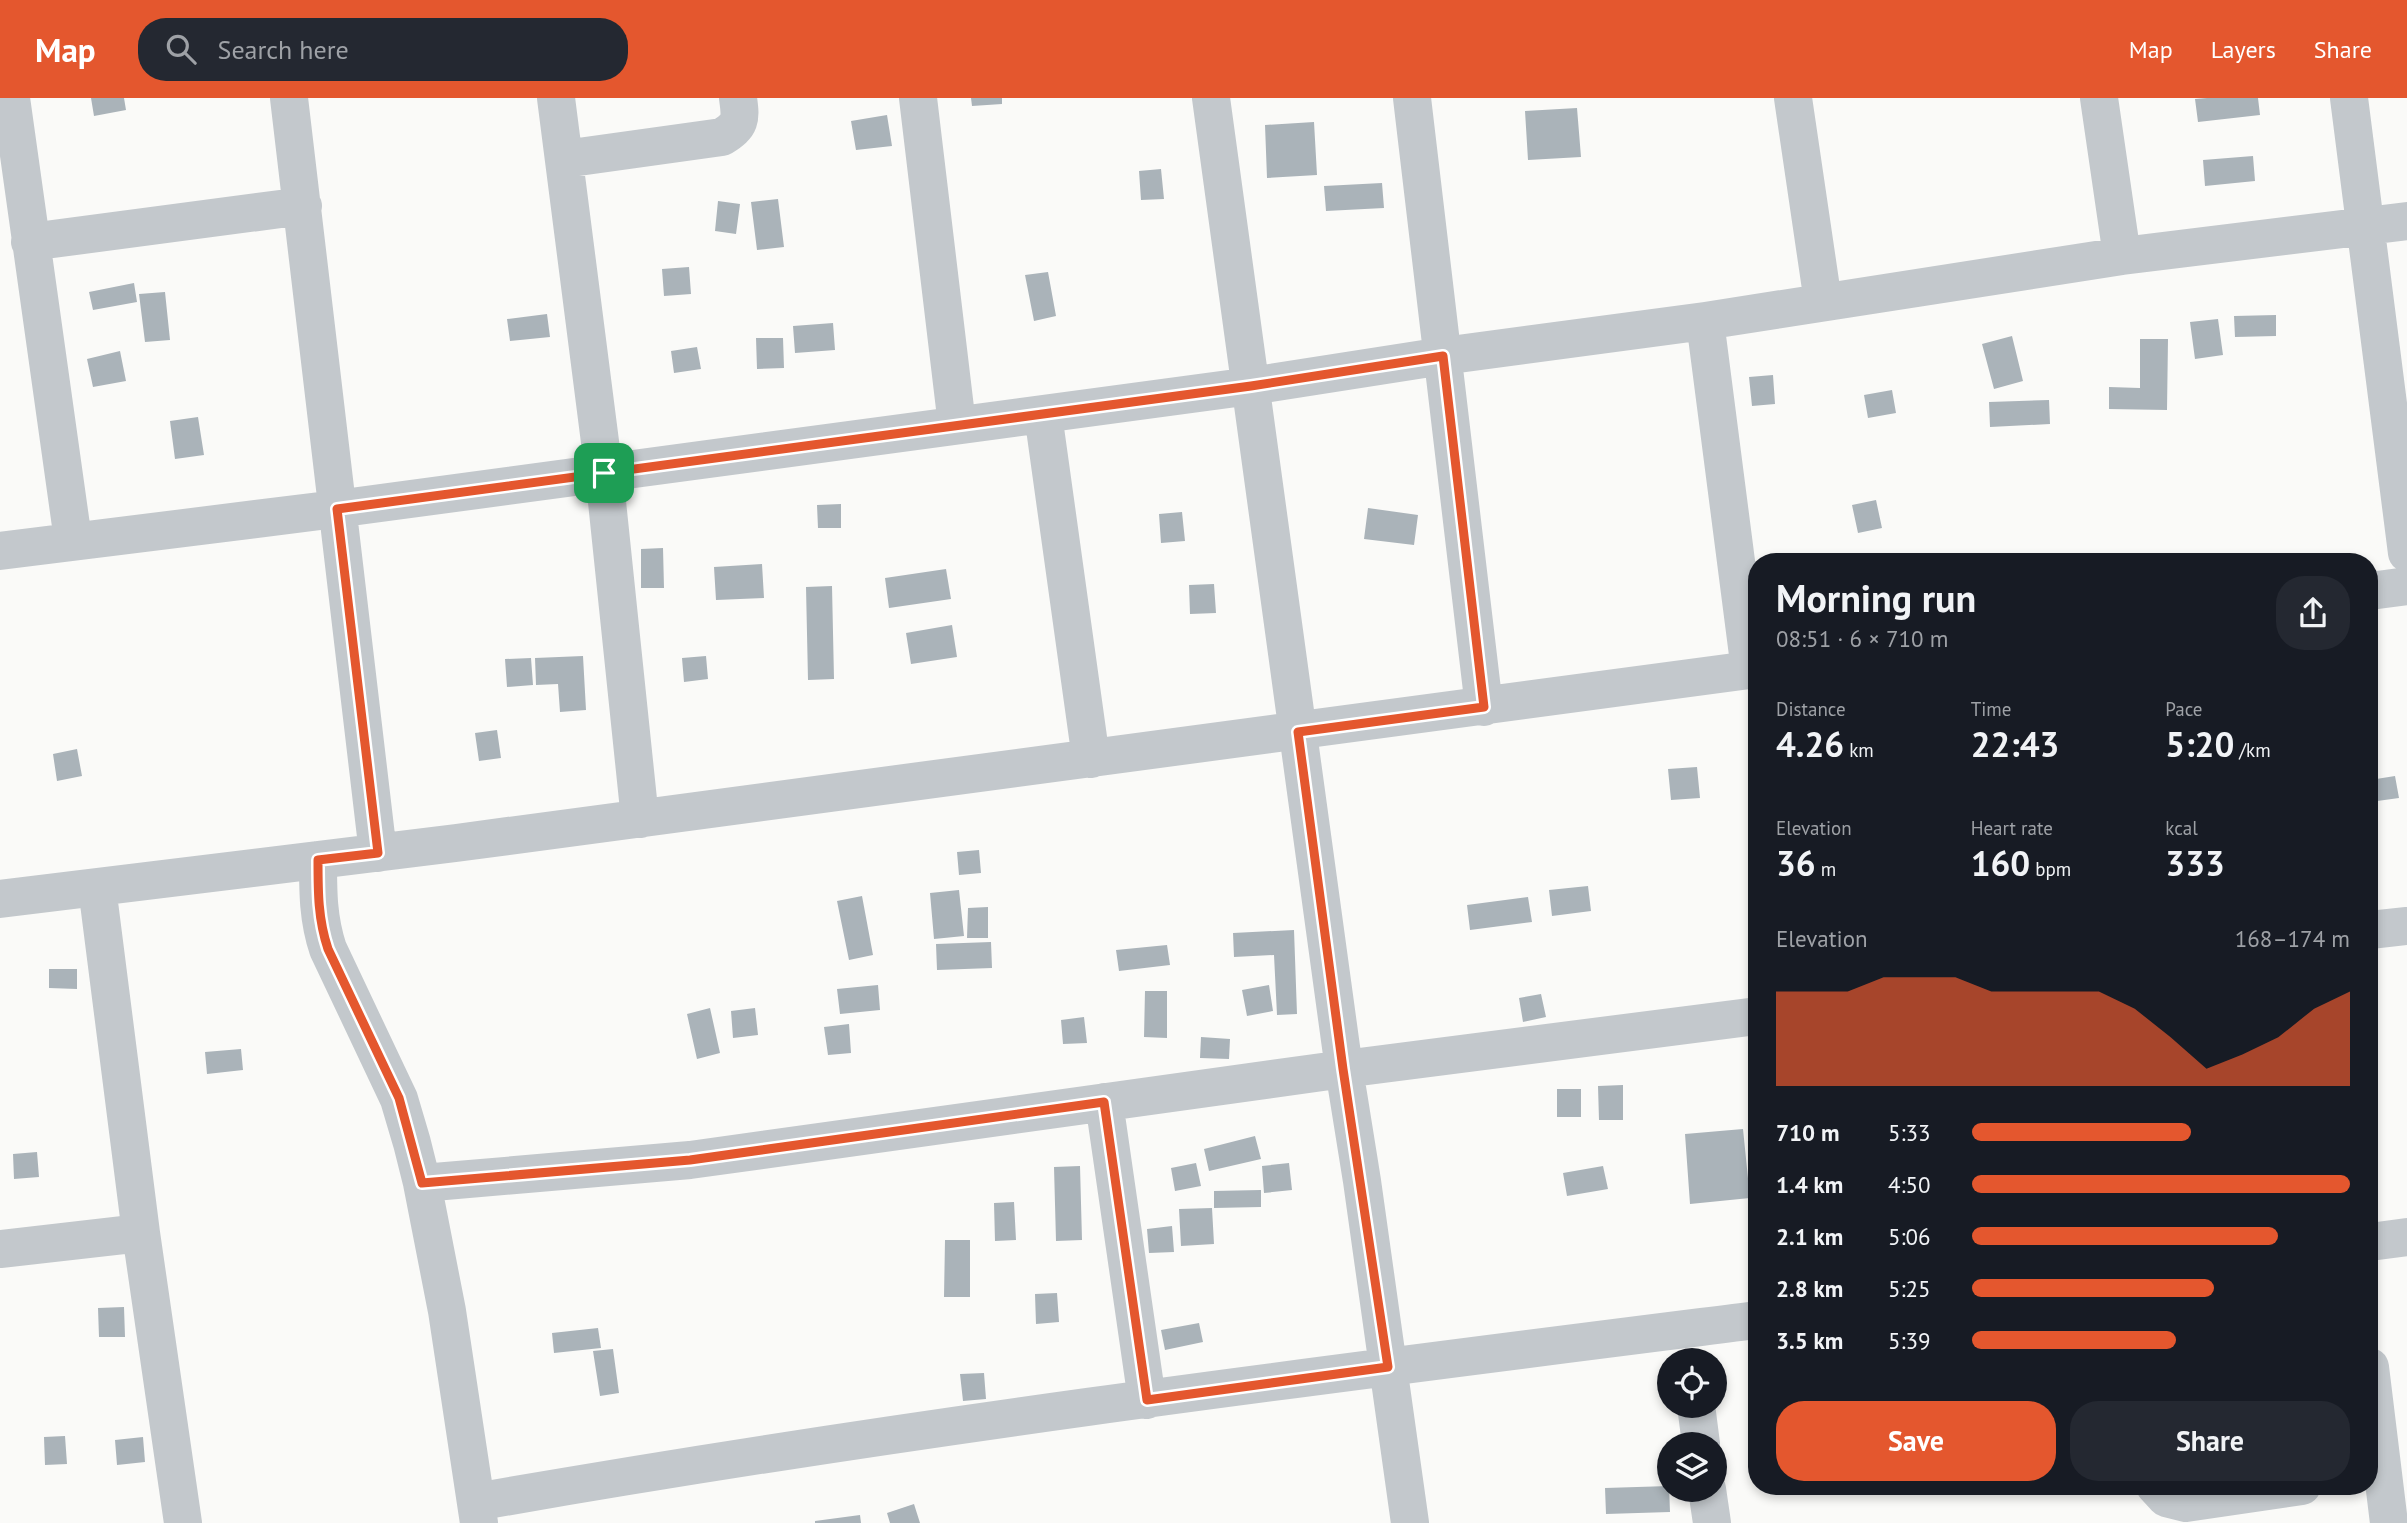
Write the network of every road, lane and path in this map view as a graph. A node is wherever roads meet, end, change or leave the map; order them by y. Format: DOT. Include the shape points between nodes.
graph roads {
  1 [pos="11,98"];
  2 [pos="289,98"];
  3 [pos="556,98"];
  4 [pos="738,98"];
  5 [pos="918,98"];
  6 [pos="1212,98"];
  7 [pos="1412,98"];
  8 [pos="1793,98"];
  9 [pos="2099,98"];
  10 [pos="2349,98"];
  11 [pos="564,159"];
  12 [pos="303,206"];
  13 [pos="2407,221"];
  14 [pos="2365,227"];
  15 [pos="30,242"];
  16 [pos="2122,256"];
  17 [pos="1823,302"];
  18 [pos="1705,321"];
  19 [pos="1443,356"];
  20 [pos="1251,386"];
  21 [pos="1043,414"];
  22 [pos="957,425"];
  23 [pos="604,473"];
  24 [pos="337,509"];
  25 [pos="73,540"];
  26 [pos="0,551"];
  27 [pos="2407,553"];
  28 [pos="2407,586"];
  29 [pos="2378,590"];
  30 [pos="1748,634"];
  31 [pos="1748,671"];
  32 [pos="1484,707"];
  33 [pos="1298,732"];
  34 [pos="1091,759"];
  35 [pos="640,819"];
  36 [pos="378,853"];
  37 [pos="318,860"];
  38 [pos="97,887"];
  39 [pos="0,899"];
  40 [pos="2407,926"];
  41 [pos="2378,929"];
  42 [pos="1748,1017"];
  43 [pos="1343,1069"];
  44 [pos="1104,1102"];
  45 [pos="422,1183"];
  46 [pos="141,1233"];
  47 [pos="2407,1237"];
  48 [pos="2378,1241"];
  49 [pos="0,1249"];
  50 [pos="1748,1323"];
  51 [pos="1687,1344"];
  52 [pos="1388,1367"];
  53 [pos="1147,1400"];
  54 [pos="2378,1420"];
  55 [pos="2386,1473"];
  56 [pos="2163,1495"];
  57 [pos="2241,1495"];
  58 [pos="1709,1502"];
  59 [pos="478,1512"];
  60 [pos="183,1523"];
  61 [pos="1410,1523"];
  62 [pos="1712,1523"];
  63 [pos="2389,1523"];
  1 -- 15 [label="street"];
  2 -- 12 [label="street"];
  3 -- 11 [label="street"];
  4 -- 11 [label="street" via="741,118 735,129 722,137"];
  5 -- 22 [label="street"];
  6 -- 20 [label="street"];
  7 -- 19 [label="street"];
  8 -- 17 [label="street"];
  9 -- 16 [label="street"];
  10 -- 14 [label="street"];
  11 -- 23 [label="street"];
  12 -- 15 [label="street"];
  12 -- 24 [label="street"];
  13 -- 14 [label="street"];
  14 -- 16 [label="street"];
  14 -- 27 [label="street"];
  15 -- 25 [label="street"];
  16 -- 17 [label="street"];
  17 -- 18 [label="street"];
  18 -- 19 [label="street"];
  18 -- 30 [label="street"];
  19 -- 20 [label="street"];
  19 -- 32 [label="street"];
  20 -- 21 [label="street"];
  20 -- 33 [label="street"];
  21 -- 22 [label="street"];
  21 -- 34 [label="street"];
  22 -- 23 [label="street"];
  23 -- 24 [label="street"];
  23 -- 35 [label="street"];
  24 -- 25 [label="street"];
  24 -- 36 [label="street"];
  25 -- 26 [label="street"];
  28 -- 29 [label="street"];
  31 -- 32 [label="street"];
  32 -- 33 [label="street"];
  33 -- 34 [label="street"];
  33 -- 43 [label="street"];
  34 -- 35 [label="street"];
  35 -- 36 [label="street"];
  36 -- 37 [label="street"];
  37 -- 38 [label="street"];
  37 -- 45 [label="street" via="320,925 399,1098"];
  38 -- 39 [label="street"];
  38 -- 46 [label="street"];
  40 -- 41 [label="street"];
  42 -- 43 [label="street"];
  43 -- 44 [label="street"];
  43 -- 52 [label="street"];
  44 -- 45 [label="street" via="690,1160"];
  44 -- 53 [label="street"];
  45 -- 59 [label="street"];
  46 -- 49 [label="street"];
  46 -- 60 [label="street"];
  47 -- 48 [label="street"];
  50 -- 51 [label="street"];
  51 -- 52 [label="street"];
  52 -- 53 [label="street"];
  52 -- 61 [label="street"];
  53 -- 59 [label="street" via="636,1474"];
  54 -- 55 [label="street"];
  55 -- 63 [label="street"];
  56 -- 57 [label="street" via="2186,1503"];
  58 -- 62 [label="street"];
}
